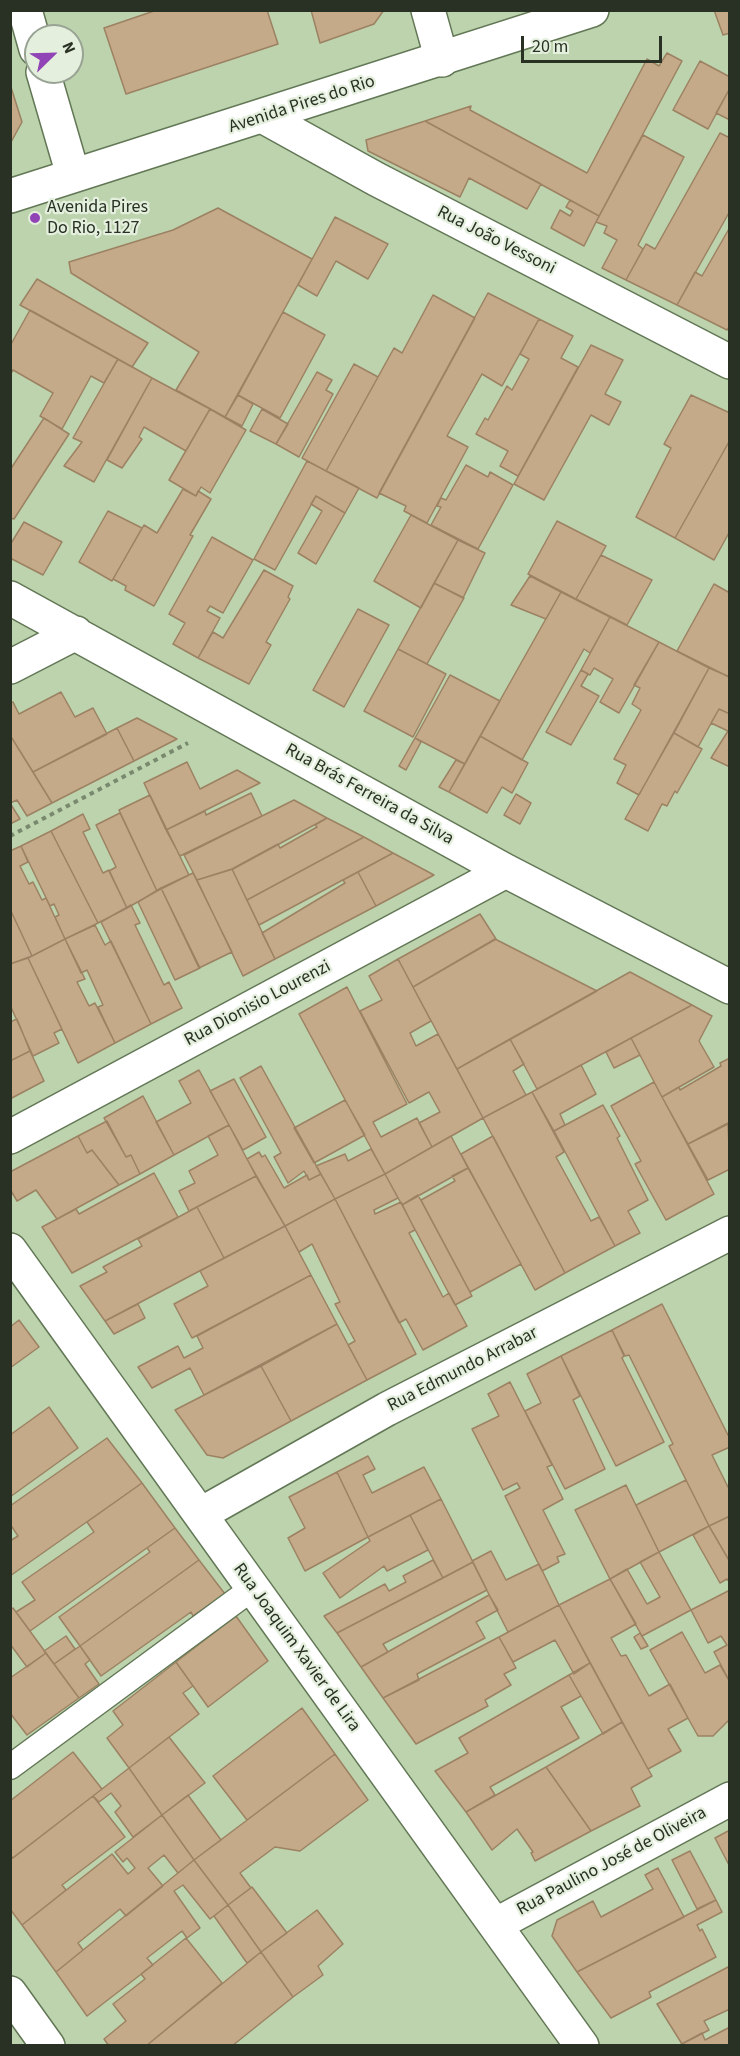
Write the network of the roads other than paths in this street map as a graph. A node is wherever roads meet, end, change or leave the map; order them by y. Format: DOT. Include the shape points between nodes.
graph roads {
  1 [pos="428,10"];
  2 [pos="592,10"];
  3 [pos="442,60"];
  4 [pos="46,84"];
  5 [pos="264,117"];
  6 [pos="73,176"];
  7 [pos="10,196"];
  8 [pos="729,362"];
  9 [pos="10,598"];
  10 [pos="76,633"];
  11 [pos="10,667"];
  12 [pos="506,871"];
  13 [pos="729,987"];
  14 [pos="10,1137"];
  15 [pos="729,1233"];
  16 [pos="10,1250"];
  17 [pos="201,1514"];
  18 [pos="253,1588"];
  19 [pos="10,1767"];
  20 [pos="729,1799"];
  21 [pos="495,1925"];
  22 [pos="10,1993"];
  23 [pos="48,2046"];
  24 [pos="582,2046"];
  1 -- 3 [label="street"];
  2 -- 3 [label="street, Avenida Pires do Rio"];
  3 -- 5 [label="street, Avenida Pires do Rio"];
  4 -- 6 [label="street"];
  5 -- 6 [label="street, Avenida Pires do Rio"];
  5 -- 8 [label="street, Rua João Vessoni"];
  6 -- 7 [label="street, Avenida Pires do Rio"];
  9 -- 10 [label="street, Rua Brás Ferreira da Silva"];
  10 -- 11 [label="street"];
  10 -- 12 [label="street, Rua Brás Ferreira da Silva"];
  12 -- 13 [label="street, Rua Brás Ferreira da Silva"];
  12 -- 14 [label="street, Rua Dionisio Lourenzi"];
  15 -- 17 [label="street, Rua Edmundo Arrabar" via="387,1409"];
  16 -- 17 [label="street, Rua Joaquim Xavier de Lira"];
  17 -- 18 [label="street, Rua Joaquim Xavier de Lira"];
  18 -- 19 [label="lane"];
  18 -- 21 [label="street, Rua Joaquim Xavier de Lira"];
  20 -- 21 [label="street, Rua Paulino José de Oliveira"];
  21 -- 24 [label="street, Rua Joaquim Xavier de Lira"];
  22 -- 23 [label="street"];
}
